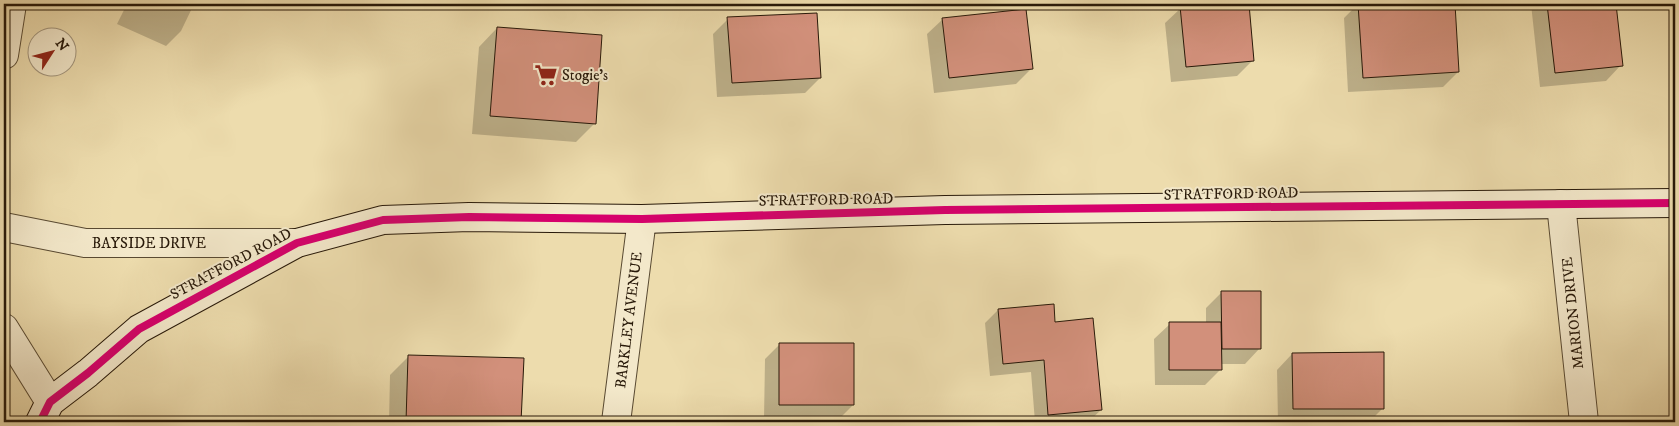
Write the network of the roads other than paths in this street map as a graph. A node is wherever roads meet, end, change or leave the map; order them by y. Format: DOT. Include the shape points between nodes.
graph roads {
  1 [pos="12,4"];
  2 [pos="4,55"];
  3 [pos="1675,203"];
  4 [pos="1561,204"];
  5 [pos="642,219"];
  6 [pos="4,226"];
  7 [pos="296,243"];
  8 [pos="4,328"];
  9 [pos="45,412"];
  10 [pos="616,422"];
  11 [pos="1584,422"];
  1 -- 2 [label="main road"];
  3 -- 4 [label="main road, STRATFORD ROAD"];
  4 -- 5 [label="main road, STRATFORD ROAD" via="946,210"];
  4 -- 11 [label="main road, MARION DRIVE"];
  5 -- 7 [label="main road, STRATFORD ROAD" via="470,217 383,220"];
  5 -- 10 [label="main road, BARKLEY AVENUE"];
  6 -- 7 [label="main road, BAYSIDE DRIVE" via="85,243"];
  7 -- 9 [label="main road, STRATFORD ROAD" via="139,329"];
  8 -- 9 [label="main road"];
}
